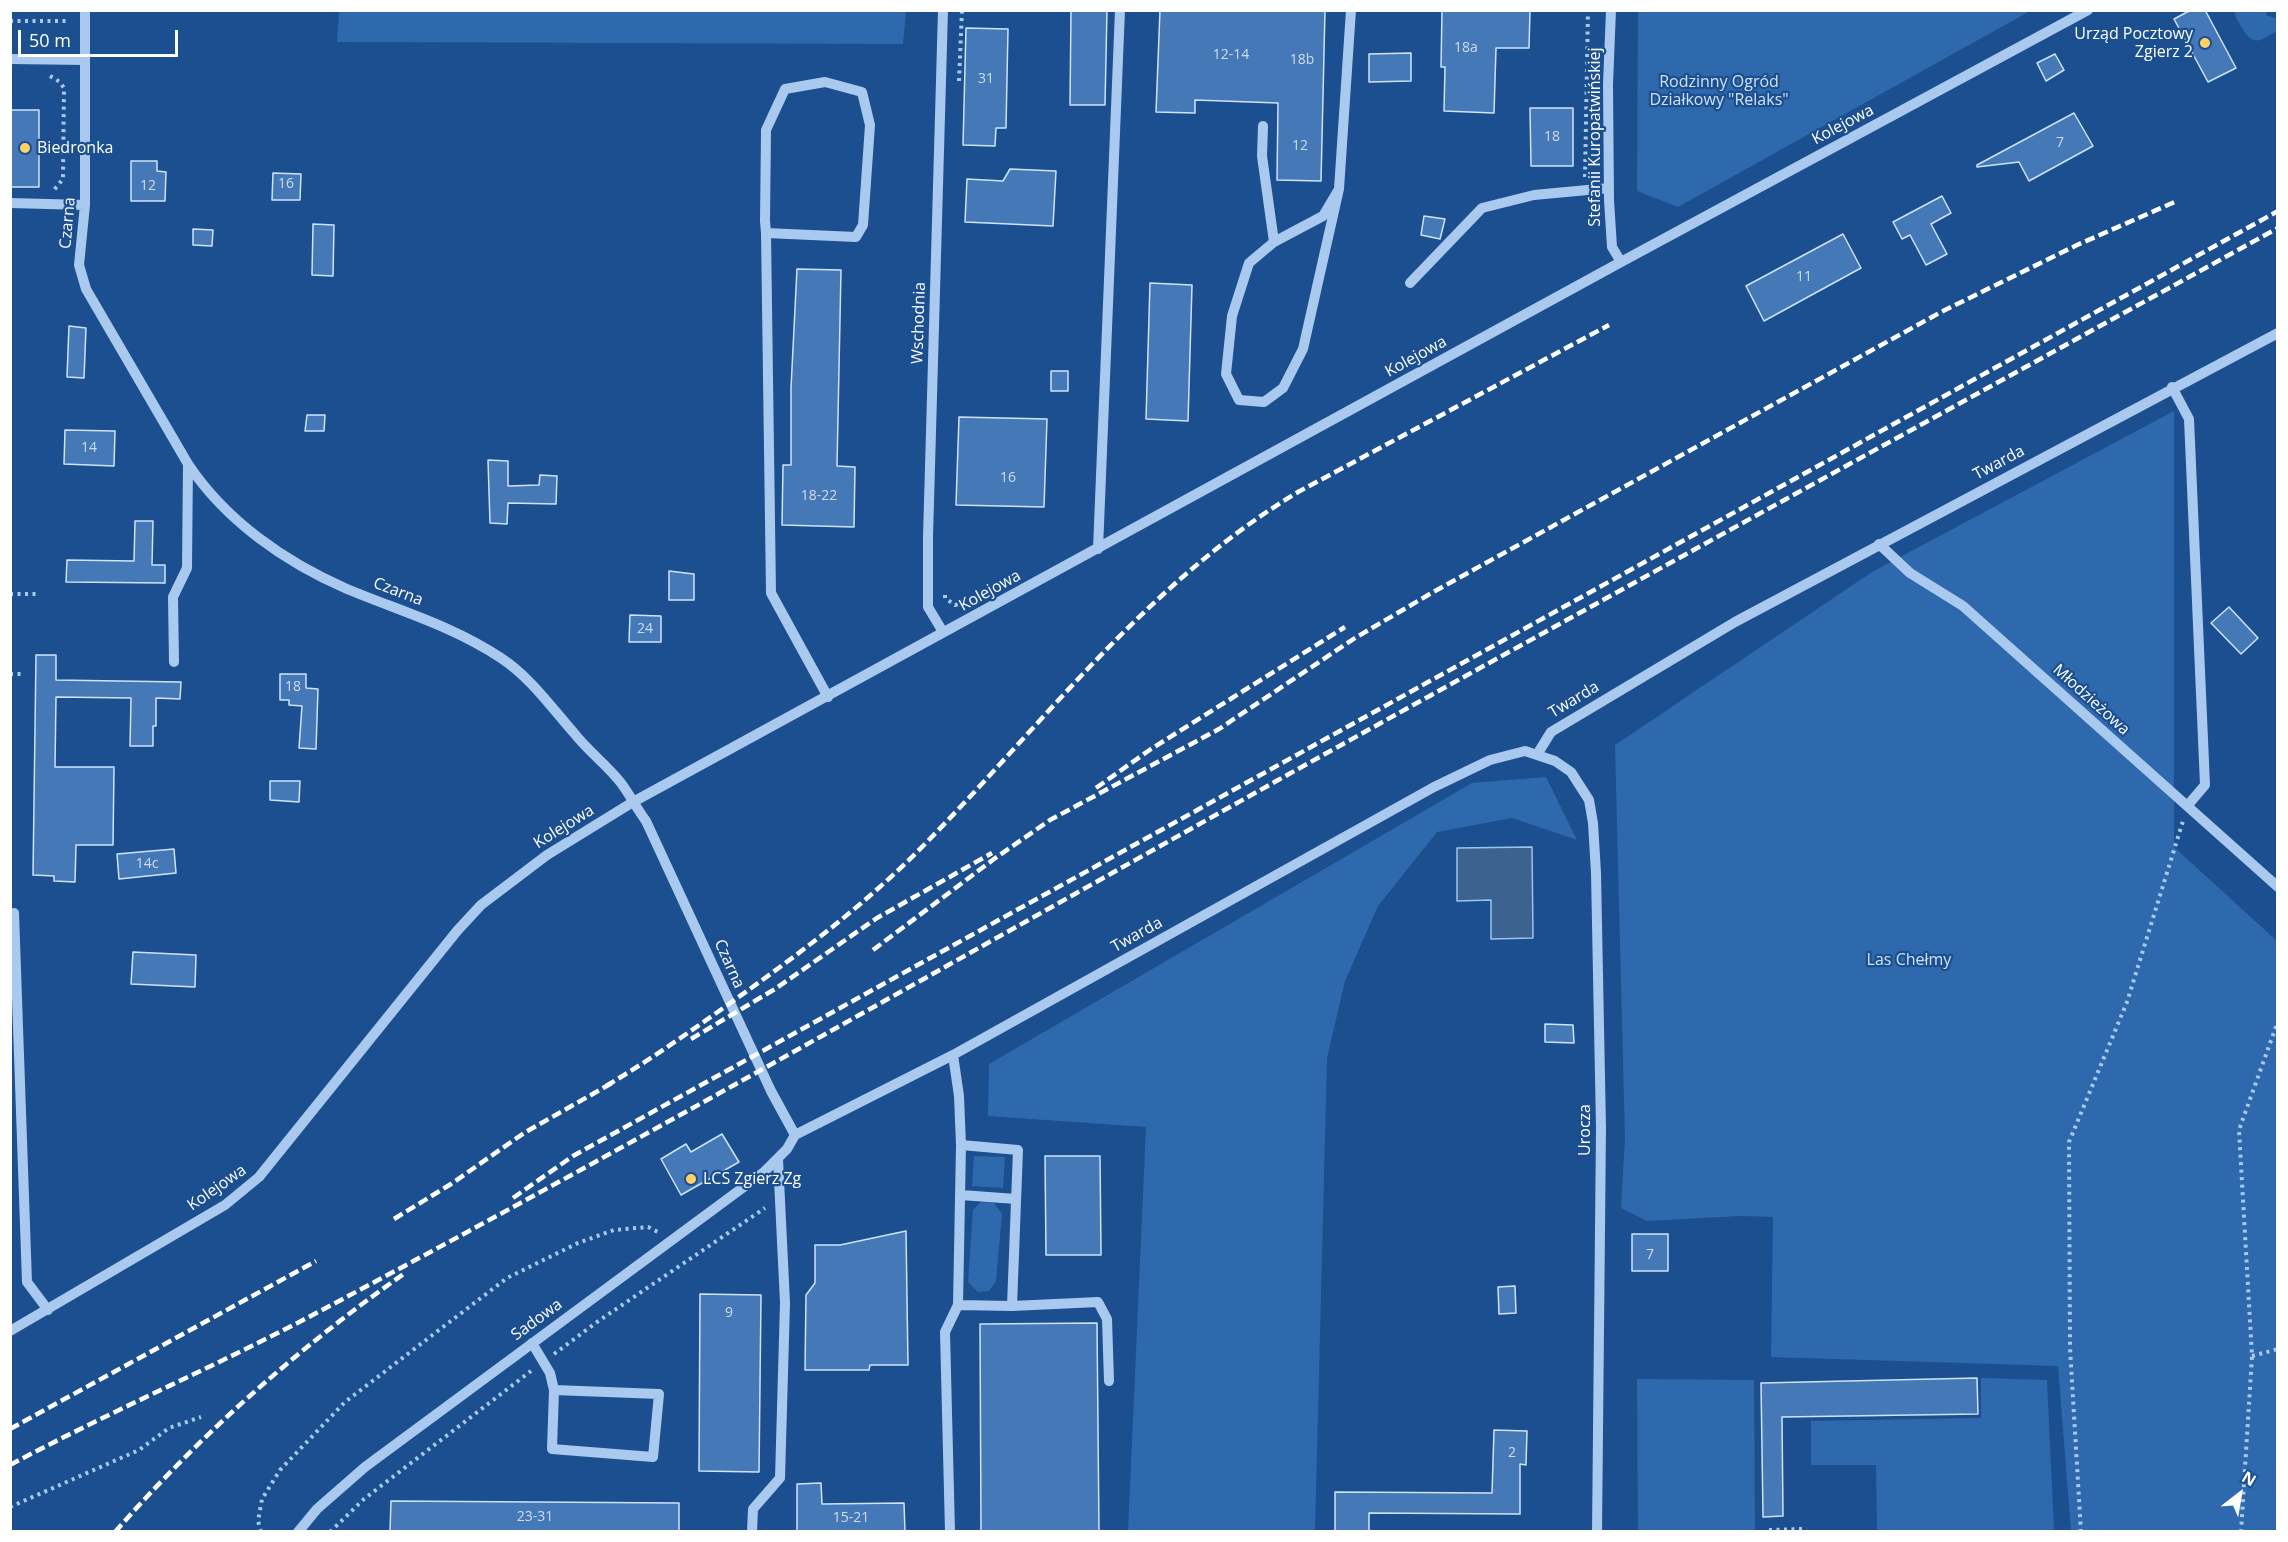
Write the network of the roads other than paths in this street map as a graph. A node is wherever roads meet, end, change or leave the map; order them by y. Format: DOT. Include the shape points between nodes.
graph roads {
  1 [pos="943,10"];
  2 [pos="1120,10"];
  3 [pos="1352,10"];
  4 [pos="1611,10"];
  5 [pos="2088,10"];
  6 [pos="84,16"];
  7 [pos="10,58"];
  8 [pos="85,60"];
  9 [pos="1263,126"];
  10 [pos="1609,188"];
  11 [pos="10,203"];
  12 [pos="86,205"];
  13 [pos="1327,218"];
  14 [pos="766,233"];
  15 [pos="1274,242"];
  16 [pos="1621,262"];
  17 [pos="1410,283"];
  18 [pos="2277,333"];
  19 [pos="2172,387"];
  20 [pos="188,464"];
  21 [pos="1879,544"];
  22 [pos="1098,549"];
  23 [pos="943,632"];
  24 [pos="174,662"];
  25 [pos="828,697"];
  26 [pos="1538,753"];
  27 [pos="633,802"];
  28 [pos="2188,805"];
  29 [pos="2277,887"];
  30 [pos="14,913"];
  31 [pos="953,1055"];
  32 [pos="795,1135"];
  33 [pos="961,1145"];
  34 [pos="778,1159"];
  35 [pos="961,1195"];
  36 [pos="1016,1199"];
  37 [pos="958,1305"];
  38 [pos="1012,1306"];
  39 [pos="48,1310"];
  40 [pos="10,1331"];
  41 [pos="532,1343"];
  42 [pos="1108,1381"];
  43 [pos="554,1390"];
  44 [pos="298,1532"];
  45 [pos="752,1532"];
  46 [pos="950,1532"];
  47 [pos="1597,1532"];
  1 -- 23 [label="street, Wschodnia" via="928,537 928,607"];
  2 -- 22 [label="street"];
  3 -- 13 [label="street" via="1339,189"];
  4 -- 10 [label="street, Stefanii Kuropatwińskiej"];
  5 -- 16 [label="street, Kolejowa"];
  6 -- 8 [label="street, Czarna"];
  7 -- 8 [label="street"];
  8 -- 12 [label="street, Czarna"];
  9 -- 15 [label="street" via="1262,156"];
  10 -- 16 [label="street, Stefanii Kuropatwińskiej" via="1612,247"];
  10 -- 17 [label="street" via="1534,195 1482,208"];
  11 -- 12 [label="street"];
  12 -- 20 [label="street, Czarna" via="79,265 86,289"];
  13 -- 15 [label="street"];
  13 -- 15 [label="street" via="1303,349 1283,388 1264,402 1239,400 1226,374 1232,316 1249,263"];
  14 -- 14 [label="street" via="856,237 863,225 870,125 862,92 825,82 785,88 766,130"];
  14 -- 25 [label="street" via="771,593"];
  16 -- 22 [label="street, Kolejowa"];
  18 -- 19 [label="street, Twarda"];
  19 -- 21 [label="street, Twarda"];
  19 -- 28 [label="street" via="2189,419 2205,784"];
  20 -- 24 [label="street" via="187,568 173,597"];
  20 -- 27 [label="street, Czarna" via="231,516 284,556 347,589 448,628 509,664 621,783"];
  21 -- 26 [label="street, Twarda" via="1735,622 1551,732"];
  21 -- 28 [label="street, Młodzieżowa" via="1910,573 1963,606"];
  22 -- 23 [label="street, Kolejowa"];
  23 -- 25 [label="street, Kolejowa"];
  25 -- 27 [label="street, Kolejowa"];
  26 -- 31 [label="street, Twarda" via="1514,752 1434,787"];
  26 -- 47 [label="street, Urocza" via="1555,760 1575,778 1589,800 1593,823 1601,1128"];
  27 -- 32 [label="street, Czarna" via="646,821"];
  27 -- 39 [label="street, Kolejowa" via="548,855 481,905 260,1177 225,1205"];
  28 -- 29 [label="street, Młodzieżowa"];
  30 -- 39 [label="street" via="27,1282"];
  31 -- 32 [label="street, Twarda"];
  31 -- 33 [label="street"];
  32 -- 34 [label="street, Sadowa"];
  33 -- 35 [label="street"];
  33 -- 36 [label="street" via="1018,1150"];
  34 -- 41 [label="street, Sadowa"];
  34 -- 45 [label="street" via="785,1303 780,1478 753,1509"];
  35 -- 36 [label="street"];
  35 -- 37 [label="street"];
  36 -- 38 [label="street"];
  37 -- 38 [label="street"];
  37 -- 46 [label="street" via="945,1332"];
  38 -- 42 [label="street" via="1098,1302 1107,1319"];
  39 -- 40 [label="street, Kolejowa"];
  41 -- 43 [label="street" via="544,1361"];
  41 -- 44 [label="street, Sadowa" via="365,1467 317,1509"];
  43 -- 43 [label="street" via="552,1449 653,1457 659,1394"];
}
